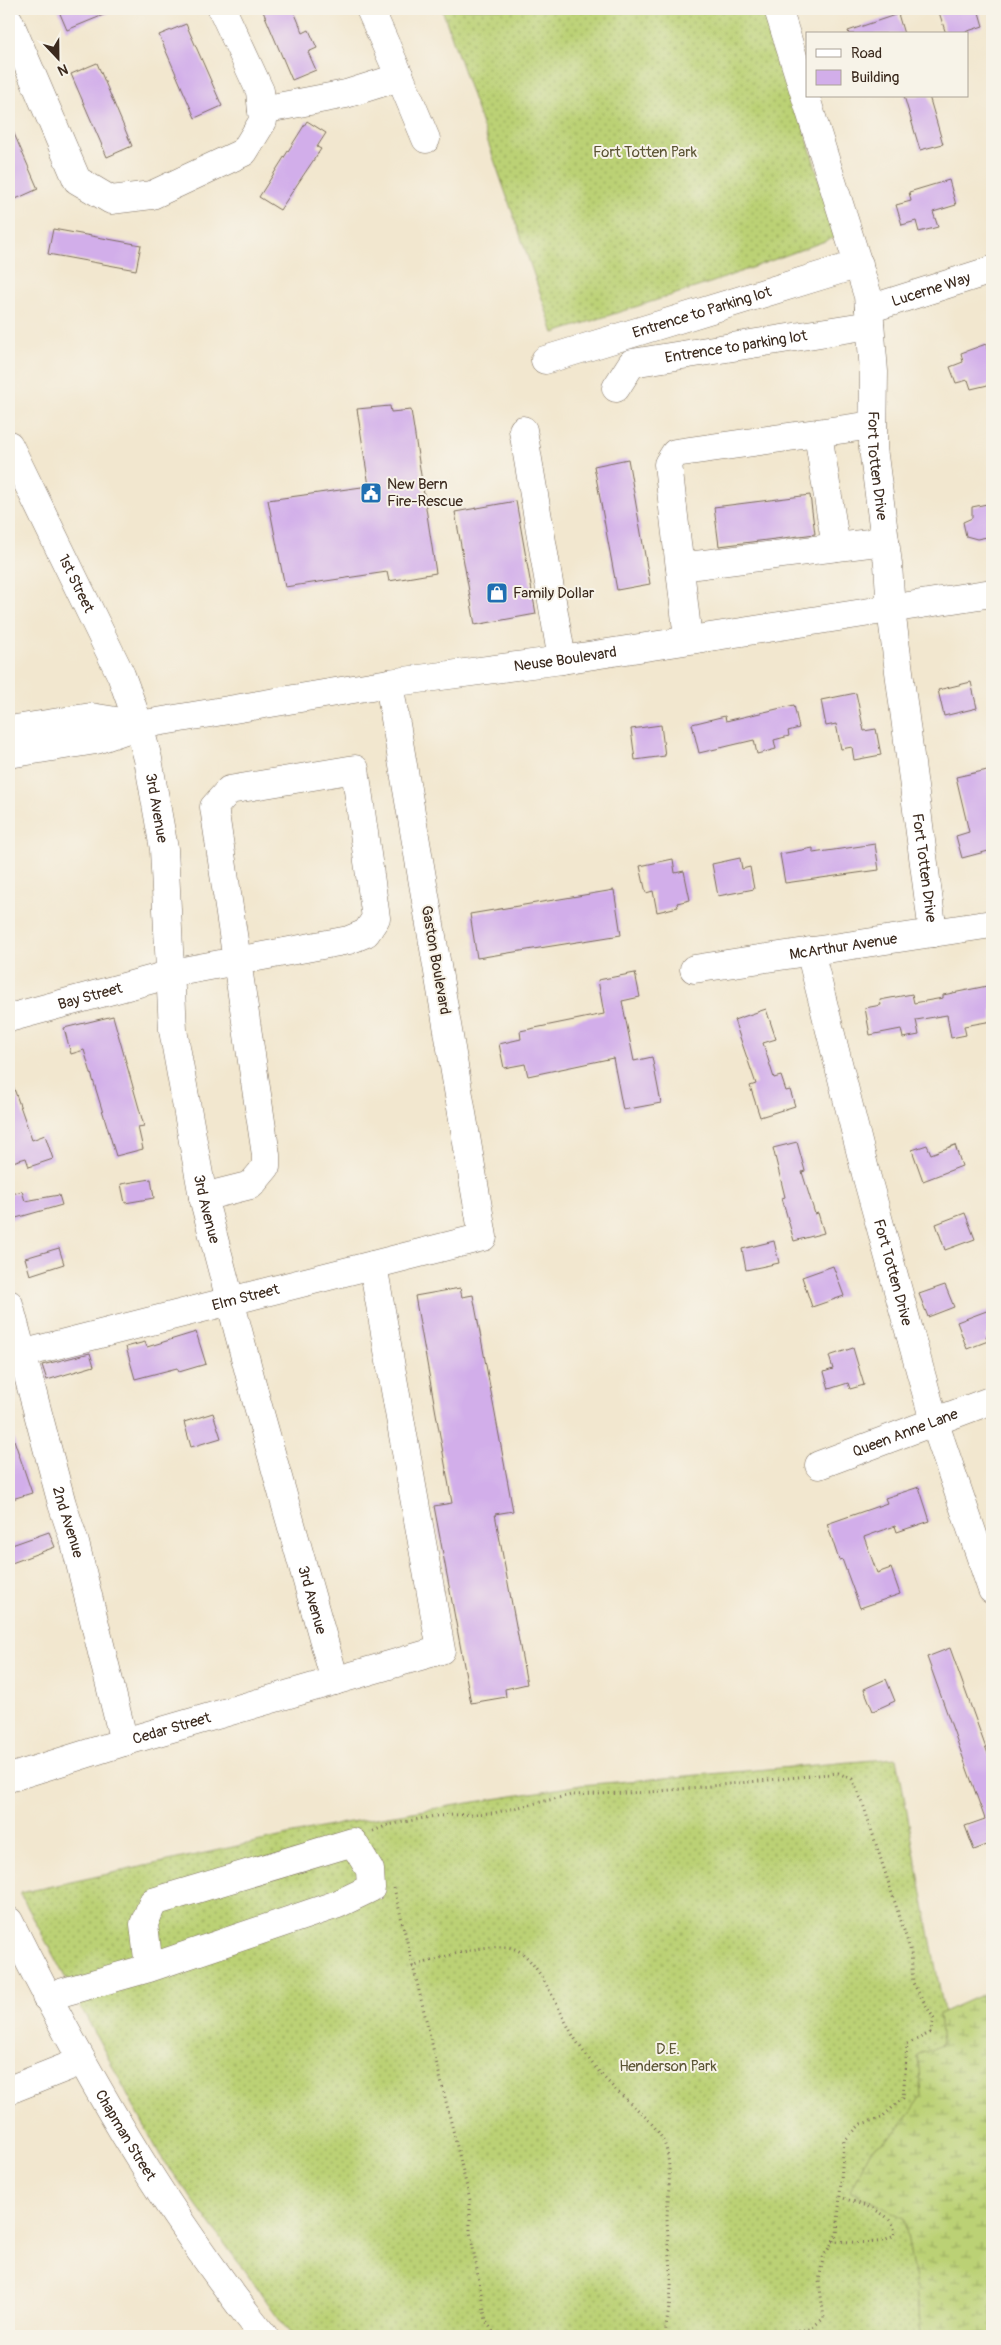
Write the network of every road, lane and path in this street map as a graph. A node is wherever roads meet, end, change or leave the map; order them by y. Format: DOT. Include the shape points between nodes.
graph roads {
  1 [pos="222,9"];
  2 [pos="370,9"];
  3 [pos="778,9"];
  4 [pos="9,21"];
  5 [pos="400,77"];
  6 [pos="806,97"];
  7 [pos="806,98"];
  8 [pos="262,110"];
  9 [pos="426,139"];
  10 [pos="859,264"];
  11 [pos="992,270"];
  12 [pos="870,317"];
  13 [pos="545,360"];
  14 [pos="616,388"];
  15 [pos="873,425"];
  16 [pos="523,430"];
  17 [pos="818,434"];
  18 [pos="9,445"];
  19 [pos="885,541"];
  20 [pos="836,547"];
  21 [pos="680,567"];
  22 [pos="992,593"];
  23 [pos="891,610"];
  24 [pos="688,639"];
  25 [pos="562,660"];
  26 [pos="389,683"];
  27 [pos="139,725"];
  28 [pos="9,730"];
  29 [pos="9,754"];
  30 [pos="992,924"];
  31 [pos="933,933"];
  32 [pos="810,952"];
  33 [pos="237,961"];
  34 [pos="694,969"];
  35 [pos="171,976"];
  36 [pos="9,1018"];
  37 [pos="203,1197"];
  38 [pos="483,1237"];
  39 [pos="373,1264"];
  40 [pos="230,1300"];
  41 [pos="9,1304"];
  42 [pos="15,1355"];
  43 [pos="992,1400"];
  44 [pos="934,1421"];
  45 [pos="819,1465"];
  46 [pos="992,1590"];
  47 [pos="335,1681"];
  48 [pos="124,1742"];
  49 [pos="9,1778"];
  50 [pos="374,1840"];
  51 [pos="390,1880"];
  52 [pos="9,1920"];
  53 [pos="412,1967"];
  54 [pos="149,1968"];
  55 [pos="46,1997"];
  56 [pos="82,2061"];
  57 [pos="9,2090"];
  58 [pos="841,2198"];
  59 [pos="832,2241"];
  60 [pos="264,2336"];
  61 [pos="496,2336"];
  62 [pos="665,2336"];
  63 [pos="689,2336"];
  64 [pos="717,2336"];
  65 [pos="749,2336"];
  1 -- 8 [label="street" via="260,91"];
  2 -- 5 [label="street"];
  3 -- 6 [label="street, Fort Totten Drive"];
  4 -- 8 [label="street" via="77,180 111,200 152,195 244,152 263,122"];
  5 -- 8 [label="street" via="346,94"];
  5 -- 9 [label="street"];
  7 -- 10 [label="street, Fort Totten Drive"];
  10 -- 12 [label="street, Fort Totten Drive"];
  10 -- 13 [label="street, Entrence to Parking lot"];
  11 -- 12 [label="street, Lucerne Way"];
  12 -- 14 [label="street, Entrence to parking lot" via="632,363"];
  12 -- 15 [label="street, Fort Totten Drive"];
  15 -- 17 [label="street"];
  15 -- 19 [label="street, Fort Totten Drive"];
  16 -- 25 [label="street"];
  17 -- 20 [label="street"];
  17 -- 21 [label="street" via="671,456 668,464"];
  18 -- 27 [label="street, 1st Street" via="121,676"];
  19 -- 20 [label="street"];
  19 -- 23 [label="street, Fort Totten Drive"];
  20 -- 21 [label="street"];
  21 -- 24 [label="street"];
  22 -- 23 [label="street, Neuse Boulevard"];
  23 -- 24 [label="street, Neuse Boulevard"];
  23 -- 31 [label="street, Fort Totten Drive"];
  24 -- 25 [label="street, Neuse Boulevard"];
  25 -- 26 [label="street, Neuse Boulevard"];
  26 -- 27 [label="street, Neuse Boulevard"];
  26 -- 38 [label="street, Gaston Boulevard"];
  27 -- 28 [label="street, Neuse Boulevard" via="91,717"];
  27 -- 29 [label="street, Neuse Boulevard" via="96,740"];
  27 -- 35 [label="street, 3rd Avenue" via="164,850"];
  30 -- 31 [label="street, McArthur Avenue"];
  31 -- 32 [label="street, McArthur Avenue"];
  32 -- 34 [label="street, McArthur Avenue"];
  32 -- 44 [label="street, Fort Totten Drive" via="867,1178"];
  33 -- 33 [label="street" via="349,940 366,933 376,918 354,770 229,790 214,807"];
  33 -- 35 [label="street, Bay Street"];
  33 -- 37 [label="street" via="266,1167 251,1185"];
  35 -- 36 [label="street, Bay Street"];
  35 -- 37 [label="street, 3rd Avenue" via="173,1030"];
  37 -- 40 [label="street, 3rd Avenue"];
  38 -- 39 [label="street, Elm Street"];
  39 -- 40 [label="street, Elm Street"];
  39 -- 47 [label="street, Cedar Street" via="441,1650"];
  40 -- 42 [label="street, Elm Street"];
  40 -- 47 [label="street, 3rd Avenue"];
  41 -- 42 [label="street, 2nd Avenue"];
  42 -- 48 [label="street, 2nd Avenue" via="75,1544"];
  43 -- 44 [label="street, Queen Anne Lane"];
  44 -- 45 [label="street, Queen Anne Lane"];
  44 -- 46 [label="street, Fort Totten Drive"];
  47 -- 48 [label="street, Cedar Street"];
  48 -- 49 [label="street, Cedar Street"];
  50 -- 58 [label="path" via="371,1831 388,1825 435,1816 493,1813 571,1795 651,1792 838,1772 852,1779 911,1952 913,1984 934,2019 930,2033 907,2044 903,2098 881,2118 861,2124 844,2141"];
  51 -- 53 [label="path"];
  52 -- 55 [label="street, Chapman Street"];
  53 -- 61 [label="path" via="470,2200 470,2231 486,2321"];
  53 -- 62 [label="path" via="485,1948 513,1948 523,1952 541,1976 576,2041 592,2063 657,2129 668,2161 671,2277"];
  54 -- 54 [label="street" via="338,1904 371,1888 370,1870 353,1842 153,1902 144,1924"];
  54 -- 55 [label="street"];
  55 -- 56 [label="street, Chapman Street"];
  56 -- 57 [label="street"];
  56 -- 60 [label="street, Chapman Street" via="140,2160 195,2244"];
  58 -- 59 [label="path" via="837,2234"];
  58 -- 59 [label="path" via="891,2220 894,2236 874,2243"];
  59 -- 65 [label="path" via="823,2258 819,2281 824,2318 810,2329"];
  63 -- 64 [label="path" via="702,2332"];
}
